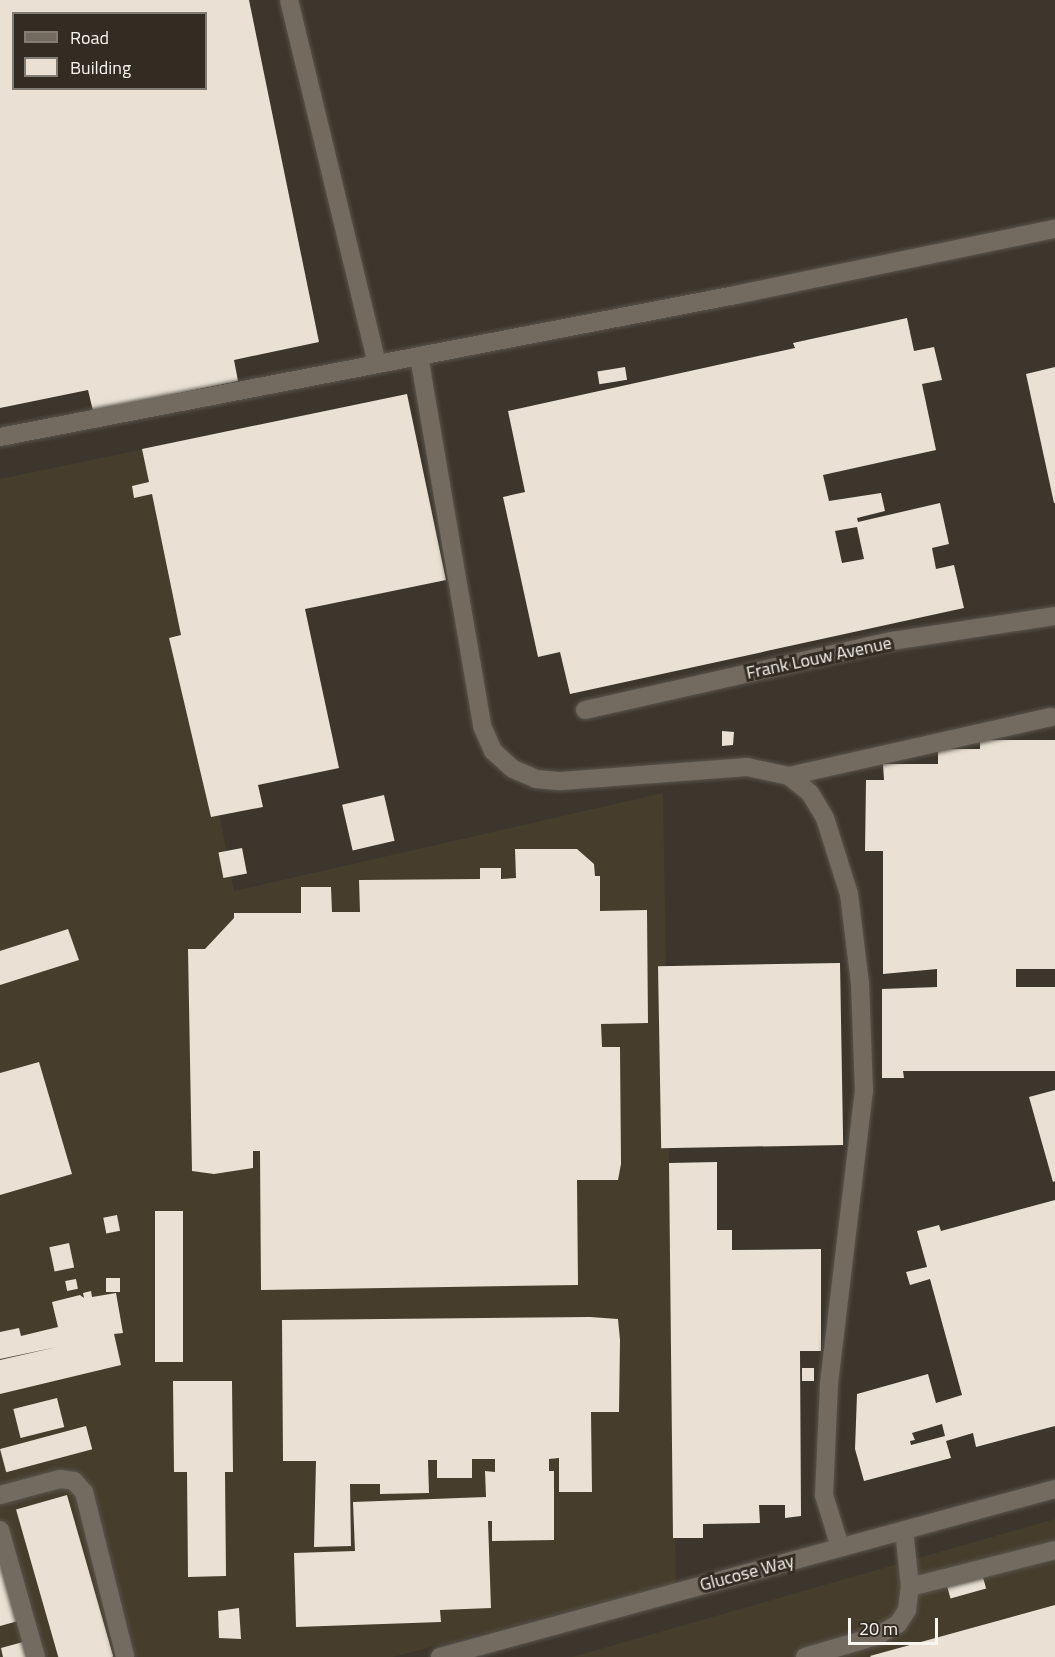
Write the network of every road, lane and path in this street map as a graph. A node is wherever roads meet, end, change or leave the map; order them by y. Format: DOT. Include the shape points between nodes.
graph roads {
  1 [pos="289,0"];
  2 [pos="1055,229"];
  3 [pos="419,356"];
  4 [pos="377,364"];
  5 [pos="0,437"];
  6 [pos="1055,616"];
  7 [pos="585,710"];
  8 [pos="1051,717"];
  9 [pos="789,777"];
  10 [pos="1055,1489"];
  11 [pos="0,1495"];
  12 [pos="0,1530"];
  13 [pos="904,1530"];
  14 [pos="840,1547"];
  15 [pos="1055,1550"];
  16 [pos="910,1587"];
  17 [pos="36,1657"];
  18 [pos="125,1657"];
  19 [pos="440,1657"];
  20 [pos="805,1657"];
  1 -- 4 [label="street"];
  2 -- 3 [label="street"];
  3 -- 4 [label="street"];
  3 -- 9 [label="street" via="482,726 493,751 513,769 536,778 561,781 747,767"];
  4 -- 5 [label="street"];
  6 -- 7 [label="street, Frank Louw Avenue" via="892,641"];
  8 -- 9 [label="street"];
  9 -- 14 [label="street" via="810,793 825,818 849,894 860,983 864,1090 829,1385 824,1495"];
  10 -- 13 [label="street, Glucose Way"];
  11 -- 18 [label="street" via="60,1479 74,1481 84,1492"];
  12 -- 17 [label="street"];
  13 -- 14 [label="street, Glucose Way"];
  13 -- 16 [label="street"];
  14 -- 19 [label="street, Glucose Way"];
  15 -- 16 [label="street"];
  16 -- 20 [label="street" via="907,1610 898,1624 877,1636"];
}
